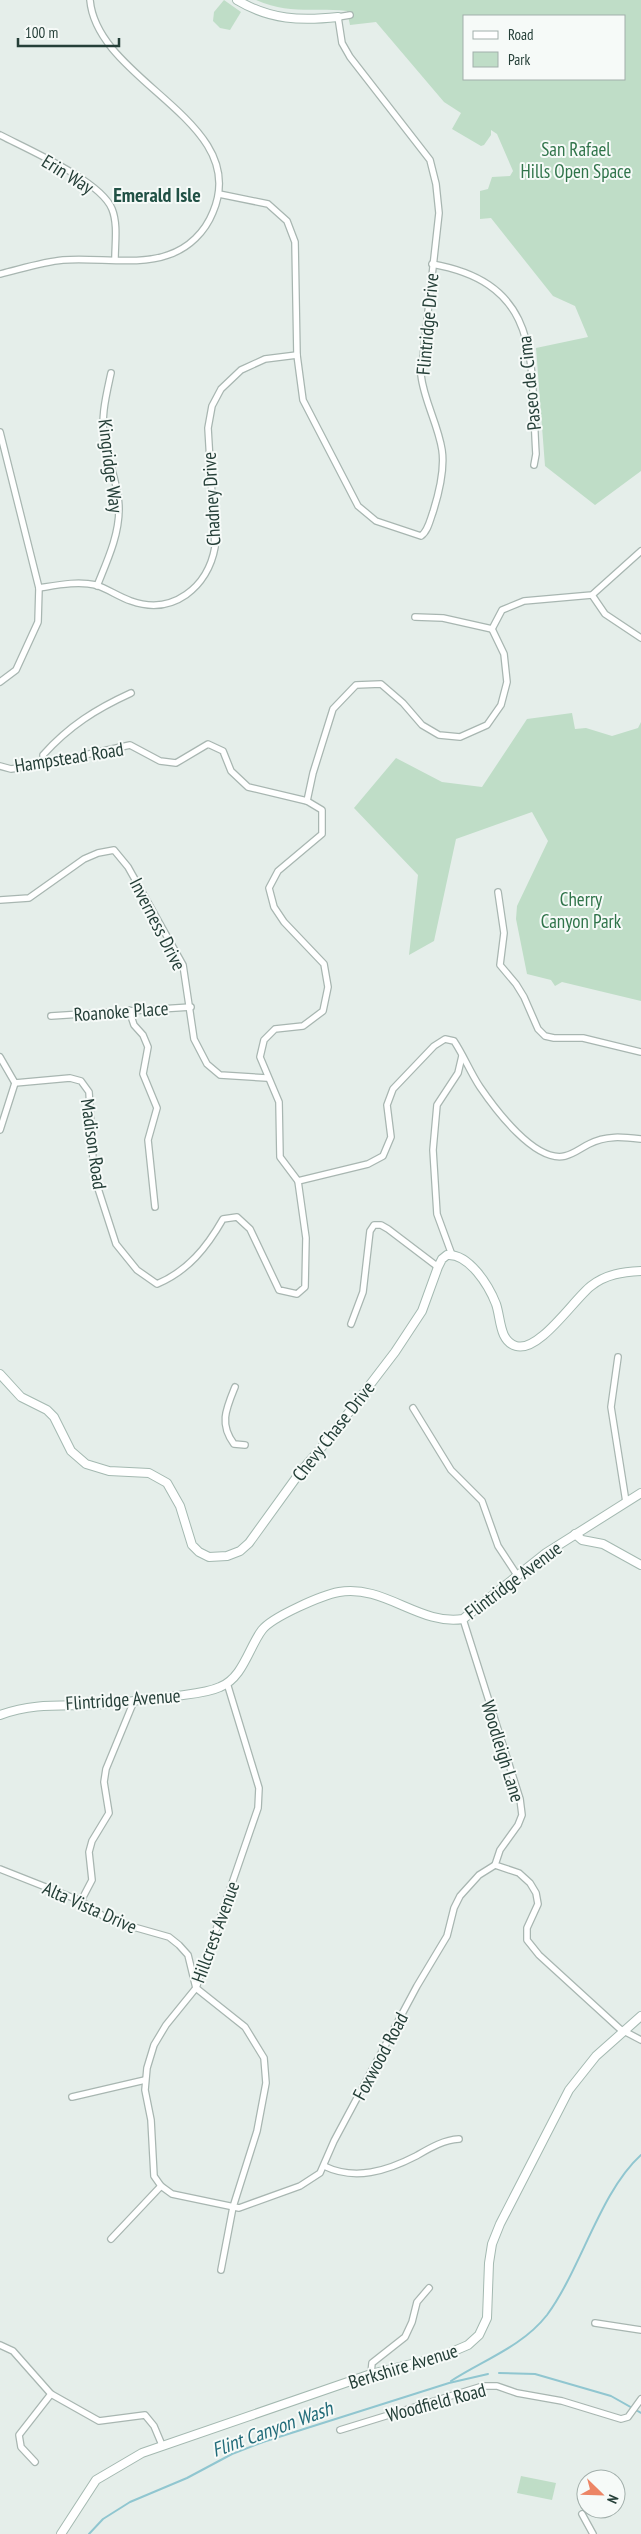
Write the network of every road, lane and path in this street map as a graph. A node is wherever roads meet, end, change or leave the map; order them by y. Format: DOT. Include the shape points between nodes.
graph roads {
  1 [pos="90,0"];
  2 [pos="237,0"];
  3 [pos="350,15"];
  4 [pos="338,17"];
  5 [pos="0,135"];
  6 [pos="219,194"];
  7 [pos="115,259"];
  8 [pos="432,264"];
  9 [pos="0,274"];
  10 [pos="297,355"];
  11 [pos="111,373"];
  12 [pos="0,432"];
  13 [pos="534,465"];
  14 [pos="641,552"];
  15 [pos="97,586"];
  16 [pos="39,588"];
  17 [pos="592,595"];
  18 [pos="415,617"];
  19 [pos="492,629"];
  20 [pos="641,638"];
  21 [pos="0,682"];
  22 [pos="131,693"];
  23 [pos="44,764"];
  24 [pos="0,766"];
  25 [pos="307,801"];
  26 [pos="498,892"];
  27 [pos="0,900"];
  28 [pos="191,1007"];
  29 [pos="129,1010"];
  30 [pos="51,1016"];
  31 [pos="641,1052"];
  32 [pos="463,1054"];
  33 [pos="0,1057"];
  34 [pos="267,1078"];
  35 [pos="15,1083"];
  36 [pos="0,1130"];
  37 [pos="641,1139"];
  38 [pos="298,1181"];
  39 [pos="155,1207"];
  40 [pos="452,1254"];
  41 [pos="438,1267"];
  42 [pos="641,1270"];
  43 [pos="351,1324"];
  44 [pos="618,1357"];
  45 [pos="0,1374"];
  46 [pos="235,1387"];
  47 [pos="413,1408"];
  48 [pos="245,1445"];
  49 [pos="641,1493"];
  50 [pos="626,1502"];
  51 [pos="575,1534"];
  52 [pos="641,1564"];
  53 [pos="518,1575"];
  54 [pos="463,1619"];
  55 [pos="227,1683"];
  56 [pos="134,1701"];
  57 [pos="0,1715"];
  58 [pos="495,1865"];
  59 [pos="0,1870"];
  60 [pos="81,1901"];
  61 [pos="196,1988"];
  62 [pos="641,2016"];
  63 [pos="625,2032"];
  64 [pos="641,2040"];
  65 [pos="144,2080"];
  66 [pos="72,2097"];
  67 [pos="459,2139"];
  68 [pos="324,2166"];
  69 [pos="161,2186"];
  70 [pos="233,2207"];
  71 [pos="111,2239"];
  72 [pos="221,2270"];
  73 [pos="429,2288"];
  74 [pos="595,2323"];
  75 [pos="641,2330"];
  76 [pos="0,2345"];
  77 [pos="371,2374"];
  78 [pos="51,2394"];
  79 [pos="641,2399"];
  80 [pos="340,2430"];
  81 [pos="162,2444"];
  82 [pos="35,2462"];
  83 [pos="585,2519"];
  84 [pos="61,2534"];
  85 [pos="593,2534"];
  1 -- 6 [label="street" via="94,21 107,43 196,130 213,153"];
  2 -- 4 [label="street" via="256,11 280,18"];
  3 -- 4 [label="street"];
  4 -- 8 [label="street, Flintridge Drive" via="342,43 350,57 430,160 439,213"];
  5 -- 7 [label="street, Erin Way" via="92,185 112,207"];
  6 -- 7 [label="street" via="205,228 189,245 167,256"];
  6 -- 10 [label="street, Flintridge Drive" via="268,204 290,226 295,242"];
  7 -- 9 [label="street" via="62,260"];
  8 -- 10 [label="street, Flintridge Drive" via="421,375 441,445 442,465 435,505 421,536 376,522 358,506 303,400"];
  8 -- 13 [label="street, Paseo de Cima" via="463,271 484,282 502,295 519,318 529,350"];
  10 -- 15 [label="street, Chadney Drive" via="265,359 241,370 221,389 212,406 208,428 216,547 206,576 192,591 160,604 132,602"];
  11 -- 15 [label="street, Kingridge Way" via="103,420 104,439 118,494 118,521 114,543"];
  12 -- 16 [label="street"];
  14 -- 17 [label="street"];
  15 -- 16 [label="street, Chadney Drive" via="74,583"];
  16 -- 21 [label="street" via="38,622 16,670"];
  17 -- 19 [label="street" via="524,601 502,610"];
  17 -- 20 [label="street" via="605,614"];
  18 -- 19 [label="street" via="443,618"];
  19 -- 25 [label="street" via="504,654 507,682 501,705 487,725 460,737 439,735 422,725 381,684 356,684 333,709"];
  22 -- 23 [label="street" via="95,710 73,725 44,755"];
  23 -- 24 [label="street, Hampstead Road"];
  23 -- 25 [label="street, Hampstead Road" via="130,745 160,761 176,763 208,744 223,752 231,771 248,787"];
  25 -- 34 [label="street" via="322,810 322,834 278,871 268,888 274,907 284,922 324,964 328,987 323,1011 303,1026 275,1030 264,1040 260,1057"];
  26 -- 31 [label="street" via="504,933 500,966 524,997 541,1032 554,1038 582,1038"];
  27 -- 28 [label="street, Inverness Drive" via="28,898 84,859 98,852 114,850 128,866 183,965"];
  28 -- 29 [label="street, Roanoke Place"];
  28 -- 34 [label="street, Inverness Drive" via="194,1039 207,1064 220,1075"];
  29 -- 30 [label="street, Roanoke Place"];
  29 -- 39 [label="street" via="148,1047 143,1074 157,1108 148,1140"];
  32 -- 37 [label="street" via="489,1098 525,1140 538,1150 557,1157 566,1156 598,1139"];
  32 -- 38 [label="street" via="454,1041 445,1039 434,1046 393,1089 387,1105 391,1137 383,1156 368,1164"];
  32 -- 40 [label="street" via="458,1073 436,1105 433,1150 437,1214"];
  33 -- 35 [label="street"];
  34 -- 38 [label="street" via="279,1102 280,1157"];
  35 -- 36 [label="street"];
  35 -- 38 [label="street, Madison Road" via="70,1078 81,1081 89,1092 94,1176 116,1244 137,1270 157,1284 173,1277 206,1248 223,1218 237,1217 250,1229 279,1290 296,1294 305,1287 306,1238"];
  40 -- 41 [label="street, Chevy Chase Drive" via="442,1259"];
  40 -- 42 [label="street" via="467,1262 488,1290 496,1304 505,1337 515,1346 523,1347 541,1337 590,1286 619,1272"];
  41 -- 43 [label="street" via="388,1229 374,1225 370,1231 363,1292"];
  41 -- 45 [label="street, Chevy Chase Drive" via="422,1311 395,1352 249,1543 227,1556 209,1557 192,1545 180,1506 167,1482 149,1473 110,1472 86,1464 71,1451 54,1417 47,1410 20,1398"];
  44 -- 50 [label="street" via="612,1407"];
  46 -- 48 [label="street" via="226,1409 225,1432 234,1444"];
  47 -- 53 [label="street" via="451,1470 482,1501 498,1546"];
  49 -- 50 [label="street, Flintridge Avenue"];
  50 -- 51 [label="street, Flintridge Avenue"];
  51 -- 52 [label="street" via="582,1540 603,1544"];
  51 -- 53 [label="street, Flintridge Avenue"];
  53 -- 54 [label="street, Flintridge Avenue"];
  54 -- 55 [label="street, Flintridge Avenue" via="439,1619 368,1593 337,1593 270,1622"];
  54 -- 58 [label="street, Woodleigh Lane" via="520,1799 522,1815 518,1826 500,1850"];
  55 -- 56 [label="street, Flintridge Avenue" via="208,1690"];
  55 -- 61 [label="street, Hillcrest Avenue" via="258,1788 258,1808"];
  56 -- 57 [label="street, Flintridge Avenue" via="38,1705"];
  56 -- 60 [label="street" via="106,1769 104,1782 109,1813 92,1841 89,1852 92,1880"];
  58 -- 63 [label="street" via="519,1873 536,1892 538,1904 527,1928 527,1940 539,1955"];
  58 -- 68 [label="street, Foxwood Road" via="479,1875 460,1896 448,1936 435,1954 334,2141"];
  59 -- 60 [label="street, Alta Vista Drive"];
  60 -- 61 [label="street, Alta Vista Drive" via="109,1920 169,1938 179,1945 188,1955"];
  61 -- 65 [label="street, Hillcrest Avenue" via="154,2045"];
  61 -- 70 [label="street" via="245,2027 264,2058 266,2083 257,2131"];
  62 -- 63 [label="street, Berkshire Avenue"];
  63 -- 64 [label="street"];
  63 -- 77 [label="street, Berkshire Avenue" via="596,2056 570,2088 500,2224 489,2263 487,2318 479,2335 458,2350 440,2357"];
  65 -- 66 [label="street"];
  65 -- 69 [label="street, Hillcrest Avenue" via="151,2120 154,2176"];
  67 -- 68 [label="street" via="440,2143 410,2159 368,2174 338,2173"];
  68 -- 70 [label="street, Foxwood Road" via="320,2173 300,2186 245,2206"];
  69 -- 70 [label="street" via="172,2194"];
  69 -- 71 [label="street"];
  70 -- 72 [label="street"];
  73 -- 77 [label="street" via="417,2302 405,2337 372,2363"];
  74 -- 75 [label="street"];
  76 -- 78 [label="street" via="13,2351"];
  77 -- 81 [label="street, Berkshire Avenue"];
  78 -- 81 [label="street" via="99,2421 145,2415"];
  78 -- 82 [label="street" via="19,2435 21,2447"];
  79 -- 80 [label="street, Woodfield Road" via="628,2417 617,2418 562,2400 483,2386"];
  81 -- 84 [label="street, Berkshire Avenue" via="96,2480"];
  83 -- 85 [label="street"];
}
